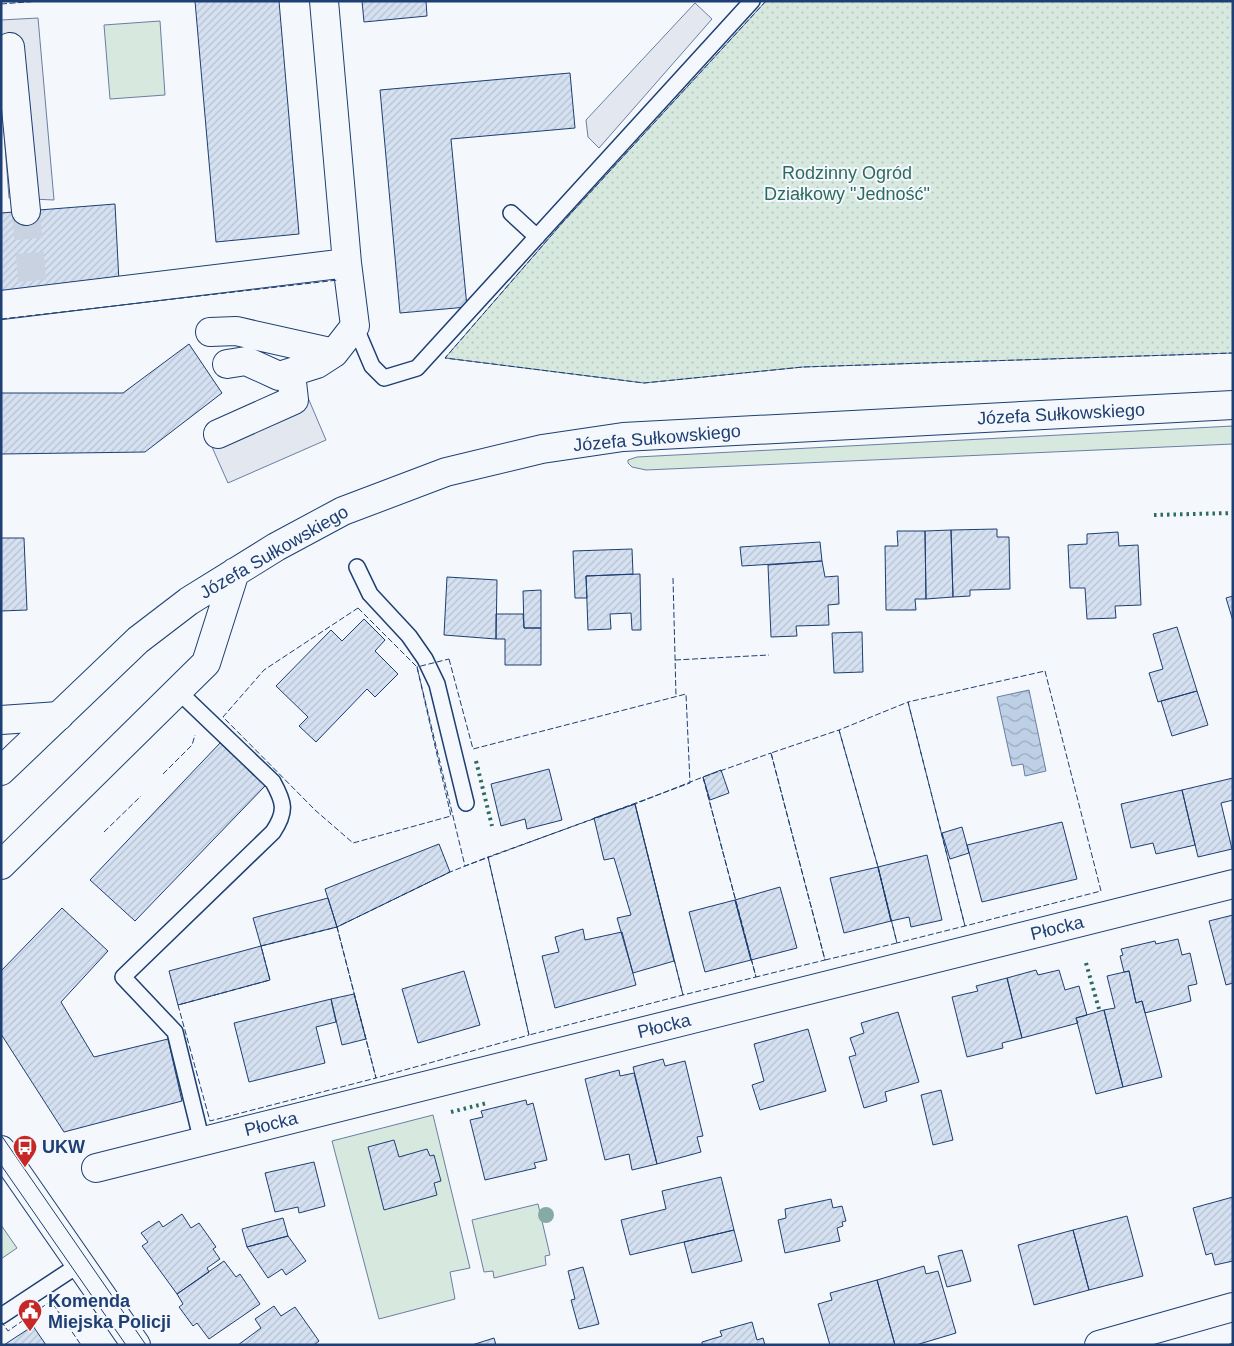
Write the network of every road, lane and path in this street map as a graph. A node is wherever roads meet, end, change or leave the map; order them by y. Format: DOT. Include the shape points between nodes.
graph roads {
  1 [pos="324,1"];
  2 [pos="747,3"];
  3 [pos="10,47"];
  4 [pos="26,211"];
  5 [pos="511,213"];
  6 [pos="536,237"];
  7 [pos="347,263"];
  8 [pos="1,304"];
  9 [pos="355,326"];
  10 [pos="210,332"];
  11 [pos="334,353"];
  12 [pos="227,364"];
  13 [pos="291,373"];
  14 [pos="1233,405"];
  15 [pos="218,434"];
  16 [pos="356,566"];
  17 [pos="234,572"];
  18 [pos="177,690"];
  19 [pos="59,716"];
  20 [pos="1,720"];
  21 [pos="1,771"];
  22 [pos="466,803"];
  23 [pos="1,865"];
  24 [pos="1233,884"];
  25 [pos="202,1142"];
  26 [pos="1,1150"];
  27 [pos="96,1168"];
  28 [pos="80,1264"];
  29 [pos="1233,1307"];
  30 [pos="1,1316"];
  31 [pos="136,1345"];
  32 [pos="1099,1345"];
  1 -- 7 [label="street"];
  2 -- 6 [label="lane"];
  3 -- 4 [label="street"];
  5 -- 6 [label="lane"];
  6 -- 9 [label="lane" via="417,368 384,378 372,366"];
  7 -- 8 [label="street" via="34,295"];
  7 -- 9 [label="street"];
  9 -- 11 [label="street"];
  10 -- 11 [label="street" via="236,332"];
  11 -- 13 [label="street" via="317,364"];
  12 -- 13 [label="street" via="246,361 279,376"];
  13 -- 15 [label="street" via="294,400"];
  14 -- 17 [label="street, Józefa Sułkowskiego" via="623,437 542,449 446,472 343,511"];
  16 -- 22 [label="lane" via="370,594 408,636 437,684"];
  17 -- 18 [label="street" via="206,663"];
  17 -- 19 [label="street, Józefa Sułkowskiego" via="138,640"];
  18 -- 23 [label="street"];
  18 -- 25 [label="lane" via="273,782 282,799 283,812 273,832 123,977 175,1032"];
  19 -- 20 [label="street"];
  19 -- 21 [label="street, Józefa Sułkowskiego"];
  24 -- 25 [label="street, Płocka"];
  25 -- 27 [label="street, Płocka"];
  26 -- 28 [label="street"];
  28 -- 30 [label="lane"];
  28 -- 31 [label="street"];
  29 -- 32 [label="street"];
}
